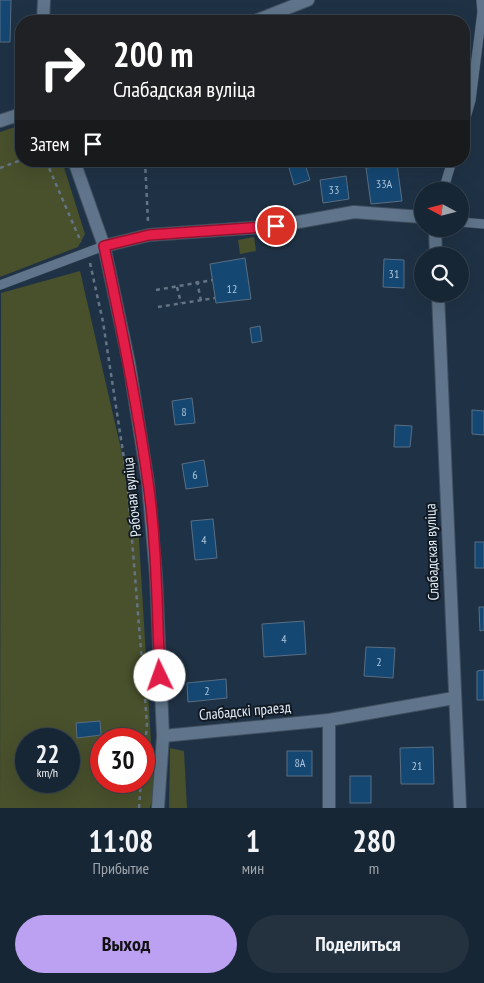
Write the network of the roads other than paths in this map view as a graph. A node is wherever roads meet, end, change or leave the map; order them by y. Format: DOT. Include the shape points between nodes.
graph roads {
  1 [pos="44,0"];
  2 [pos="308,0"];
  3 [pos="481,0"];
  4 [pos="43,15"];
  5 [pos="270,15"];
  6 [pos="470,103"];
  7 [pos="15,116"];
  8 [pos="0,121"];
  9 [pos="76,167"];
  10 [pos="450,167"];
  11 [pos="446,182"];
  12 [pos="414,216"];
  13 [pos="469,223"];
  14 [pos="484,224"];
  15 [pos="104,246"];
  16 [pos="0,285"];
  17 [pos="438,302"];
  18 [pos="454,698"];
  19 [pos="329,720"];
  20 [pos="163,736"];
  21 [pos="158,808"];
  22 [pos="329,808"];
  23 [pos="460,808"];
  1 -- 4 [label="street"];
  2 -- 5 [label="street"];
  3 -- 6 [label="lane"];
  7 -- 8 [label="street"];
  9 -- 15 [label="street, Рабочая вуліца"];
  10 -- 11 [label="lane"];
  12 -- 15 [label="street" via="354,212 276,226 149,235"];
  13 -- 14 [label="lane"];
  15 -- 16 [label="lane"];
  15 -- 20 [label="street, Рабочая вуліца" via="129,363 148,483"];
  17 -- 18 [label="street, Слабадская вуліца"];
  18 -- 19 [label="street, Слабадскі праезд"];
  18 -- 23 [label="street, Слабадская вуліца"];
  19 -- 20 [label="street, Слабадскі праезд"];
  19 -- 22 [label="street"];
  20 -- 21 [label="street, Рабочая вуліца"];
}
